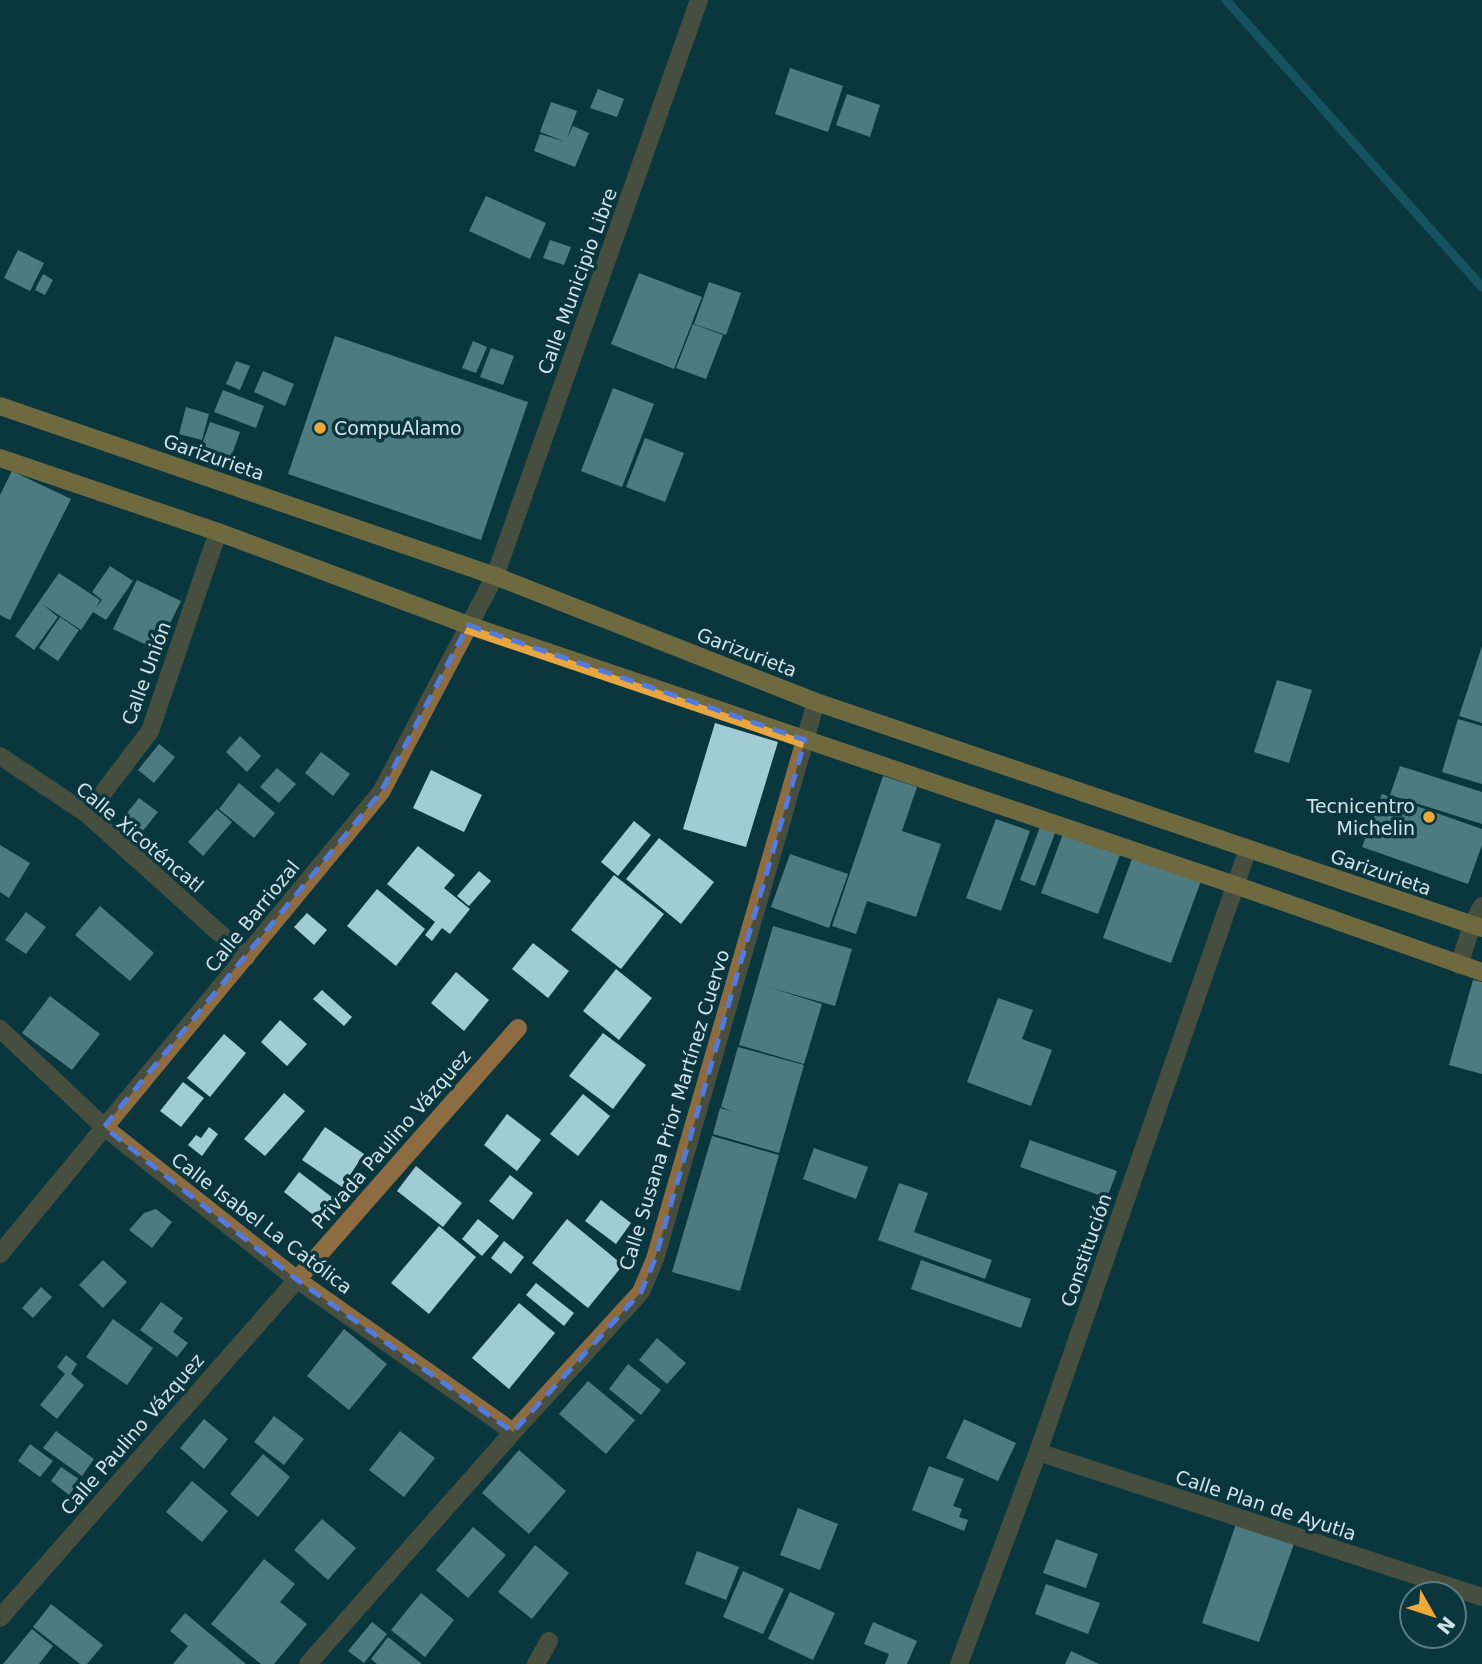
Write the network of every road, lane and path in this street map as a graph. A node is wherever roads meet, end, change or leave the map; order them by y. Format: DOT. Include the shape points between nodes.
graph roads {
  1 [pos="699,0"];
  2 [pos="0,406"];
  3 [pos="0,458"];
  4 [pos="218,532"];
  5 [pos="495,576"];
  6 [pos="468,625"];
  7 [pos="816,702"];
  8 [pos="804,740"];
  9 [pos="0,756"];
  10 [pos="87,814"];
  11 [pos="1248,849"];
  12 [pos="1235,885"];
  13 [pos="1482,906"];
  14 [pos="1477,927"];
  15 [pos="246,957"];
  16 [pos="1459,965"];
  17 [pos="1482,972"];
  18 [pos="518,1028"];
  19 [pos="0,1029"];
  20 [pos="104,1127"];
  21 [pos="0,1254"];
  22 [pos="296,1279"];
  23 [pos="513,1432"];
  24 [pos="1038,1452"];
  25 [pos="1482,1597"];
  26 [pos="0,1618"];
  27 [pos="550,1642"];
  28 [pos="308,1664"];
  29 [pos="536,1664"];
  30 [pos="959,1664"];
  1 -- 5 [label="street, Calle Municipio Libre"];
  2 -- 5 [label="main road, Garizurieta"];
  3 -- 4 [label="main road"];
  4 -- 6 [label="main road"];
  4 -- 10 [label="street, Calle Unión" via="150,731"];
  5 -- 6 [label="street, Calle Barriozal"];
  5 -- 7 [label="main road, Garizurieta"];
  6 -- 8 [label="main road"];
  6 -- 15 [label="street, Calle Barriozal" via="381,792"];
  7 -- 8 [label="street, Calle Susana Prior Martínez Cuervo"];
  7 -- 11 [label="main road, Garizurieta"];
  8 -- 12 [label="main road"];
  8 -- 23 [label="street, Calle Susana Prior Martínez Cuervo" via="656,1259 641,1292"];
  9 -- 10 [label="street, Calle Xicoténcatl"];
  10 -- 15 [label="street, Calle Xicoténcatl"];
  11 -- 12 [label="street, Constitución"];
  11 -- 14 [label="main road, Garizurieta"];
  12 -- 16 [label="main road"];
  12 -- 24 [label="street, Constitución"];
  13 -- 14 [label="street"];
  14 -- 16 [label="street"];
  15 -- 20 [label="street, Calle Barriozal"];
  16 -- 17 [label="main road"];
  18 -- 22 [label="street, Privada Paulino Vázquez"];
  19 -- 20 [label="street, Calle Isabel La Católica"];
  20 -- 21 [label="street, Calle Barriozal"];
  20 -- 22 [label="street, Calle Isabel La Católica"];
  22 -- 23 [label="street, Calle Isabel La Católica"];
  22 -- 26 [label="street, Calle Paulino Vázquez"];
  23 -- 28 [label="street, Calle Susana Prior Martínez Cuervo"];
  24 -- 25 [label="street, Calle Plan de Ayutla"];
  24 -- 30 [label="street, Constitución"];
  27 -- 29 [label="street"];
}
